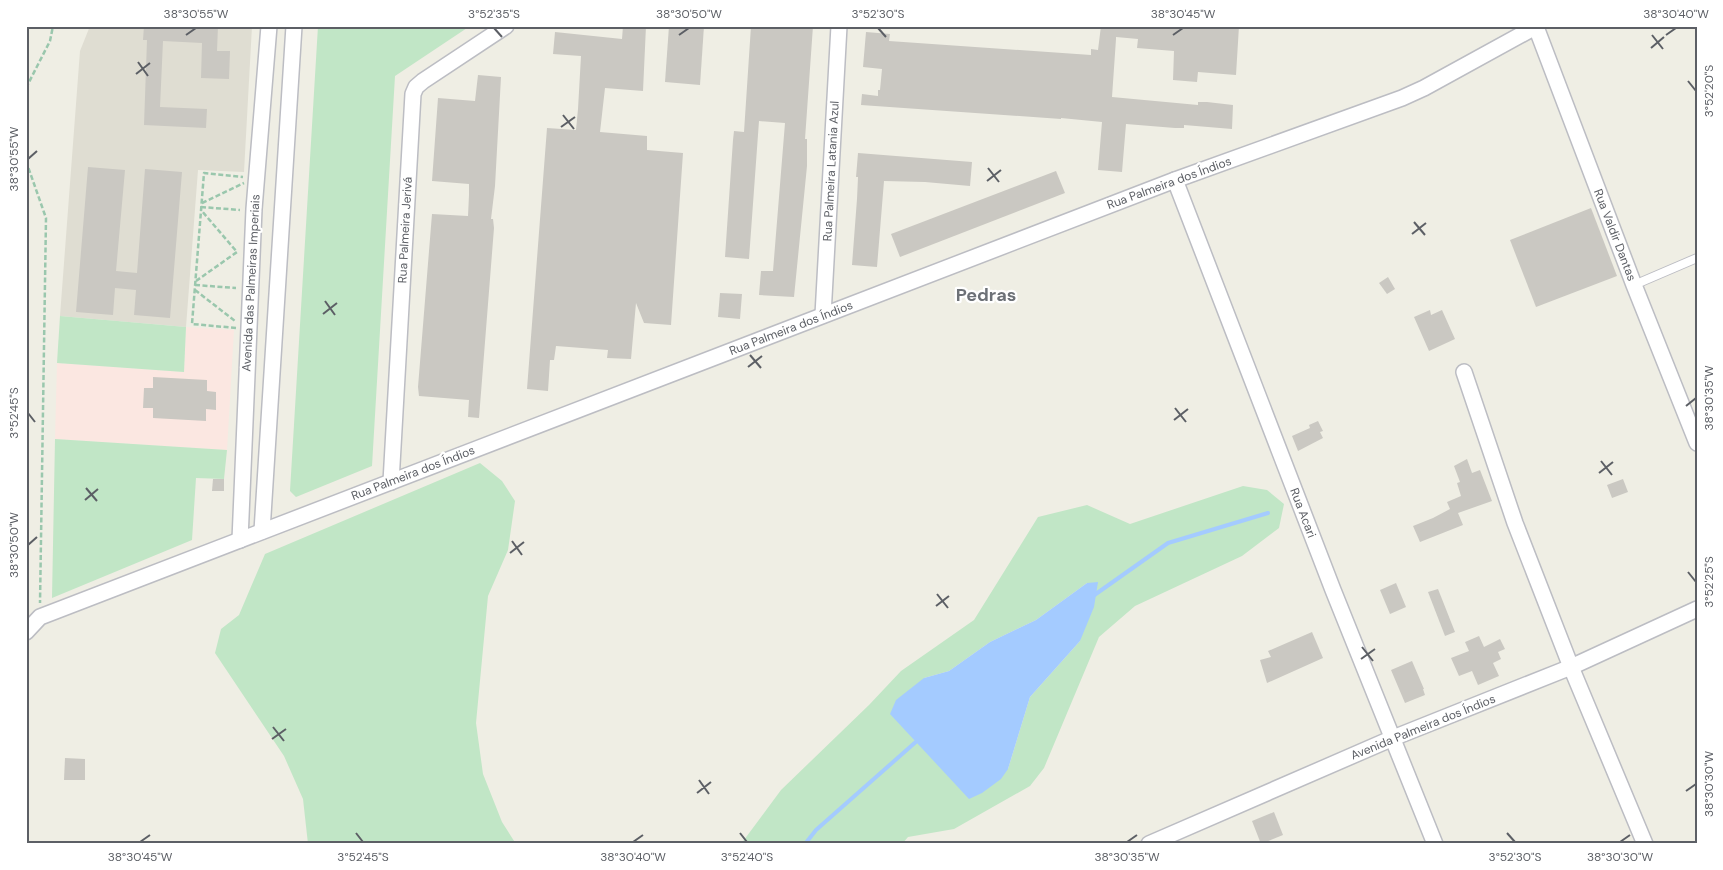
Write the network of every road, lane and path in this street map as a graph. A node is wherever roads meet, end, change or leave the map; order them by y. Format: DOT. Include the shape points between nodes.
graph roads {
  1 [pos="53,26"];
  2 [pos="269,26"];
  3 [pos="294,26"];
  4 [pos="506,26"];
  5 [pos="839,26"];
  6 [pos="1536,26"];
  7 [pos="26,88"];
  8 [pos="26,161"];
  9 [pos="247,177"];
  10 [pos="1175,180"];
  11 [pos="247,181"];
  12 [pos="201,207"];
  13 [pos="240,210"];
  14 [pos="1697,258"];
  15 [pos="196,283"];
  16 [pos="1634,285"];
  17 [pos="241,288"];
  18 [pos="195,290"];
  19 [pos="823,315"];
  20 [pos="238,324"];
  21 [pos="238,328"];
  22 [pos="1464,372"];
  23 [pos="1697,443"];
  24 [pos="390,482"];
  25 [pos="262,531"];
  26 [pos="240,540"];
  27 [pos="1697,609"];
  28 [pos="40,617"];
  29 [pos="26,632"];
  30 [pos="1571,667"];
  31 [pos="1393,738"];
  32 [pos="1149,844"];
  33 [pos="1435,844"];
  34 [pos="1645,844"];
  1 -- 7 [label="path" via="50,41"];
  2 -- 26 [label="street, Avenida das Palmeiras Imperiais" via="254,209"];
  3 -- 25 [label="street"];
  4 -- 24 [label="street, Rua Palmeira Jerivá" via="423,81 413,94"];
  5 -- 19 [label="street, Rua Palmeira Latania Azul"];
  6 -- 10 [label="street, Rua Palmeira dos Índios" via="1402,98"];
  6 -- 16 [label="street, Rua Valdir Dantas"];
  8 -- 28 [label="path" via="46,218"];
  9 -- 12 [label="path" via="204,173"];
  10 -- 19 [label="street, Rua Palmeira dos Índios"];
  10 -- 31 [label="street, Rua Acari" via="1332,590"];
  11 -- 12 [label="path"];
  12 -- 13 [label="path"];
  12 -- 15 [label="path"];
  12 -- 15 [label="path" via="237,252"];
  14 -- 16 [label="lane"];
  15 -- 17 [label="path"];
  15 -- 18 [label="path"];
  16 -- 23 [label="street, Rua Valdir Dantas"];
  18 -- 20 [label="path"];
  18 -- 21 [label="path" via="192,324"];
  19 -- 24 [label="street, Rua Palmeira dos Índios"];
  22 -- 30 [label="street" via="1515,523"];
  24 -- 25 [label="street, Rua Palmeira dos Índios"];
  25 -- 26 [label="street, Rua Palmeira dos Índios"];
  26 -- 28 [label="street, Rua Palmeira dos Índios"];
  27 -- 30 [label="street, Avenida Palmeira dos Índios"];
  28 -- 29 [label="street"];
  30 -- 31 [label="street, Avenida Palmeira dos Índios"];
  30 -- 34 [label="street"];
  31 -- 32 [label="street, Avenida Palmeira dos Índios"];
  31 -- 33 [label="street, Rua Acari"];
}
